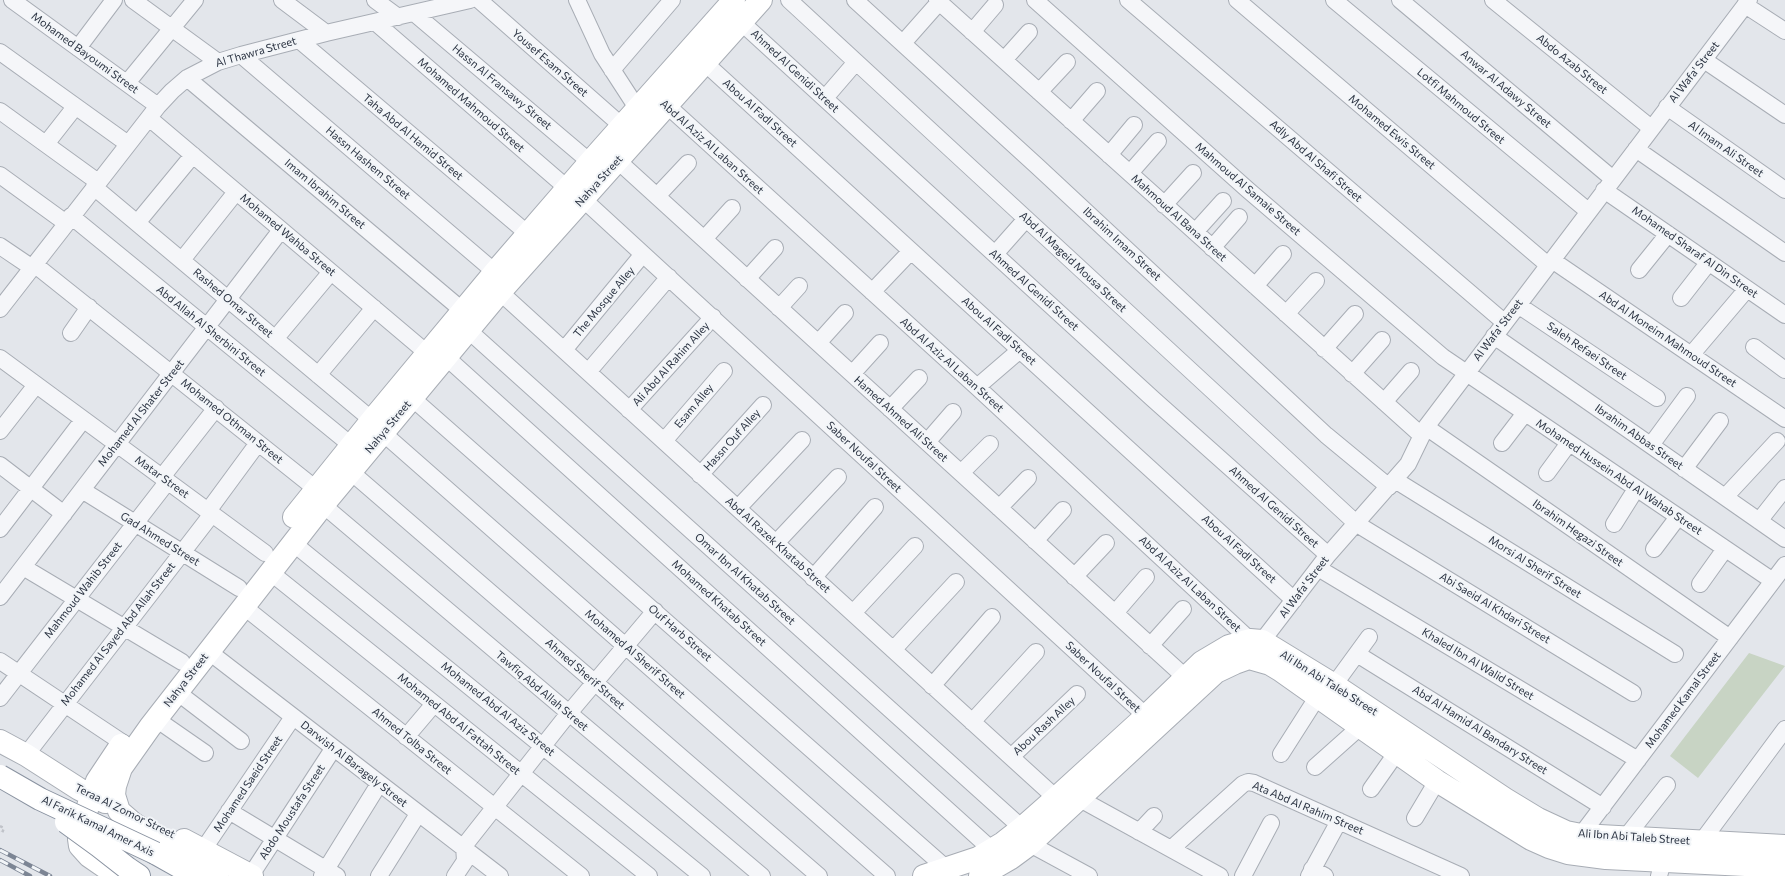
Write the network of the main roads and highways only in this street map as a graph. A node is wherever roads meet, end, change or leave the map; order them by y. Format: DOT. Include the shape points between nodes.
graph roads {
  1 [pos="734,0"];
  2 [pos="761,0"];
  3 [pos="659,99"];
  4 [pos="575,193"];
  5 [pos="497,282"];
  6 [pos="436,355"];
  7 [pos="377,426"];
  8 [pos="319,497"];
  9 [pos="268,563"];
  10 [pos="241,597"];
  11 [pos="1254,646"];
  12 [pos="1326,691"];
  13 [pos="0,741"];
  14 [pos="0,776"];
  15 [pos="0,786"];
  16 [pos="93,792"];
  17 [pos="115,801"];
  18 [pos="134,824"];
  19 [pos="1026,836"];
  20 [pos="1785,846"];
  21 [pos="197,862"];
  22 [pos="1661,868"];
  23 [pos="956,870"];
  24 [pos="1727,870"];
  25 [pos="1774,870"];
  26 [pos="125,874"];
  27 [pos="217,876"];
  28 [pos="251,876"];
  29 [pos="924,876"];
  30 [pos="980,876"];
  1 -- 3 [label="main road, Nahya Street"];
  2 -- 3 [label="main road, Nahya Street" via="705,63"];
  3 -- 4 [label="main road, Nahya Street" via="617,160"];
  3 -- 4 [label="main road, Nahya Street" via="637,108 590,162"];
  4 -- 5 [label="main road, Nahya Street"];
  4 -- 5 [label="main road, Nahya Street" via="527,233"];
  5 -- 6 [label="main road, Nahya Street"];
  6 -- 7 [label="main road, Nahya Street"];
  6 -- 7 [label="main road, Nahya Street" via="412,398"];
  7 -- 8 [label="main road, Nahya Street" via="351,446"];
  7 -- 8 [label="main road, Nahya Street" via="351,472"];
  8 -- 9 [label="main road, Nahya Street"];
  8 -- 9 [label="main road, Nahya Street" via="293,543"];
  9 -- 10 [label="main road, Nahya Street"];
  10 -- 16 [label="main road, Nahya Street" via="182,662 102,771"];
  10 -- 17 [label="main road, Nahya Street" via="208,651 121,768 116,781"];
  11 -- 12 [label="main road, Ali Ibn Abi Taleb Street" via="1270,664"];
  11 -- 19 [label="main road" via="1235,663 1216,672 1080,799"];
  11 -- 19 [label="main road" via="1229,646 1215,653 1185,677 1056,798"];
  12 -- 20 [label="main road, Ali Ibn Abi Taleb Street" via="1538,819 1566,832 1581,835"];
  12 -- 22 [label="main road, Ali Ibn Abi Taleb Street" via="1361,726 1437,780 1531,839 1549,847 1587,856"];
  13 -- 16 [label="main road, Teraa Al Zomor Street"];
  14 -- 21 [label="main road, Al Farik Kamal Amer Axis, bridge" via="40,799 155,853"];
  15 -- 26 [label="main road, Al Farik Kamal Amer Axis, bridge" via="65,822 99,846"];
  16 -- 17 [label="main road, Teraa Al Zomor Street"];
  16 -- 26 [label="main road, Nahya Street" via="80,829 80,846 89,856"];
  17 -- 18 [label="main road" via="124,817"];
  17 -- 21 [label="main road, Teraa Al Zomor Street" via="150,822"];
  18 -- 21 [label="main road"];
  18 -- 26 [label="main road" via="116,833 107,852 107,861"];
  19 -- 23 [label="main road" via="992,850"];
  19 -- 30 [label="main road" via="1011,858"];
  21 -- 27 [label="main road"];
  21 -- 28 [label="main road, Teraa Al Zomor Street"];
  22 -- 24 [label="main road, Ali Ibn Abi Taleb Street"];
  23 -- 29 [label="main road"];
  24 -- 25 [label="main road, Ali Ibn Abi Taleb Street"];
}
